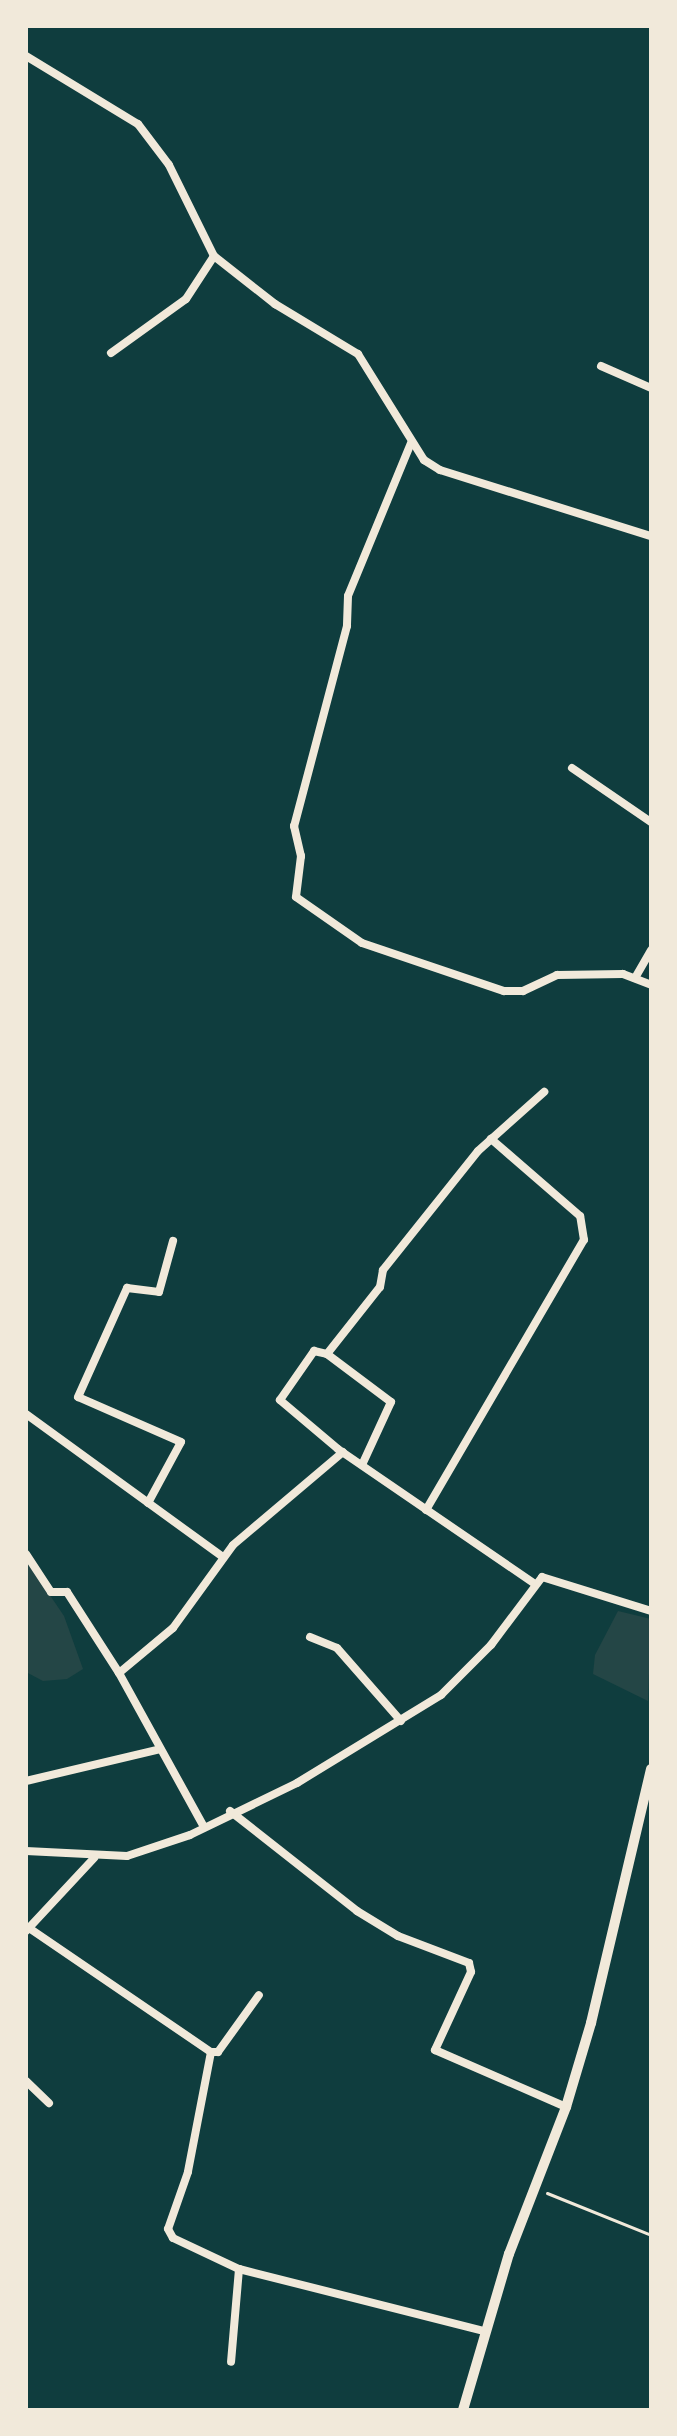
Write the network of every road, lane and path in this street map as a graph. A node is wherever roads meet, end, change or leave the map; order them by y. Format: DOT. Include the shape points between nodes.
graph roads {
  1 [pos="26,56"];
  2 [pos="214,256"];
  3 [pos="111,353"];
  4 [pos="601,366"];
  5 [pos="651,388"];
  6 [pos="411,443"];
  7 [pos="651,536"];
  8 [pos="572,768"];
  9 [pos="651,822"];
  10 [pos="651,950"];
  11 [pos="635,978"];
  12 [pos="651,985"];
  13 [pos="544,1092"];
  14 [pos="491,1139"];
  15 [pos="173,1241"];
  16 [pos="327,1354"];
  17 [pos="26,1414"];
  18 [pos="343,1452"];
  19 [pos="362,1465"];
  20 [pos="148,1503"];
  21 [pos="426,1510"];
  22 [pos="26,1554"];
  23 [pos="223,1557"];
  24 [pos="535,1584"];
  25 [pos="651,1611"];
  26 [pos="310,1637"];
  27 [pos="119,1673"];
  28 [pos="401,1721"];
  29 [pos="160,1749"];
  30 [pos="651,1769"];
  31 [pos="26,1781"];
  32 [pos="230,1811"];
  33 [pos="204,1827"];
  34 [pos="26,1851"];
  35 [pos="94,1858"];
  36 [pos="27,1930"];
  37 [pos="259,1995"];
  38 [pos="211,2052"];
  39 [pos="26,2081"];
  40 [pos="49,2103"];
  41 [pos="566,2107"];
  42 [pos="535,2188"];
  43 [pos="651,2235"];
  44 [pos="239,2269"];
  45 [pos="484,2331"];
  46 [pos="231,2362"];
  47 [pos="463,2410"];
  1 -- 2 [label="street" via="138,124 169,165"];
  2 -- 3 [label="street" via="178,306"];
  2 -- 6 [label="street" via="275,304 358,354"];
  4 -- 5 [label="street"];
  6 -- 7 [label="street" via="440,470"];
  6 -- 11 [label="street" via="348,596 347,626 294,826 301,856 296,897 362,943 504,991 523,991 557,975"];
  8 -- 9 [label="street"];
  10 -- 11 [label="street"];
  11 -- 12 [label="street"];
  13 -- 14 [label="street"];
  14 -- 16 [label="street" via="383,1270 380,1287"];
  14 -- 21 [label="street" via="580,1216 584,1240"];
  15 -- 20 [label="street" via="159,1292 127,1288 78,1397 181,1442"];
  16 -- 18 [label="street" via="314,1351 281,1403"];
  16 -- 19 [label="street" via="391,1402"];
  17 -- 20 [label="street"];
  18 -- 19 [label="street"];
  18 -- 23 [label="street"];
  19 -- 21 [label="street"];
  20 -- 23 [label="street"];
  21 -- 24 [label="street"];
  22 -- 27 [label="street" via="51,1592 67,1592"];
  23 -- 27 [label="street" via="173,1628"];
  24 -- 25 [label="street" via="542,1577 558,1579"];
  24 -- 28 [label="street" via="465,1672"];
  26 -- 28 [label="street" via="337,1648"];
  27 -- 29 [label="street"];
  28 -- 32 [label="street" via="297,1783"];
  29 -- 31 [label="street"];
  29 -- 33 [label="street"];
  30 -- 41 [label="street"];
  32 -- 33 [label="street"];
  32 -- 41 [label="street" via="357,1911 398,1936 469,1963 471,1972 435,2050"];
  33 -- 35 [label="street" via="127,1856"];
  34 -- 35 [label="street"];
  35 -- 36 [label="street"];
  36 -- 38 [label="street"];
  37 -- 38 [label="street" via="218,2052"];
  38 -- 44 [label="street" via="188,2172 169,2234"];
  39 -- 40 [label="street"];
  41 -- 42 [label="street"];
  42 -- 43 [label="path"];
  42 -- 45 [label="street"];
  44 -- 45 [label="street"];
  44 -- 46 [label="street"];
  45 -- 47 [label="street"];
}
